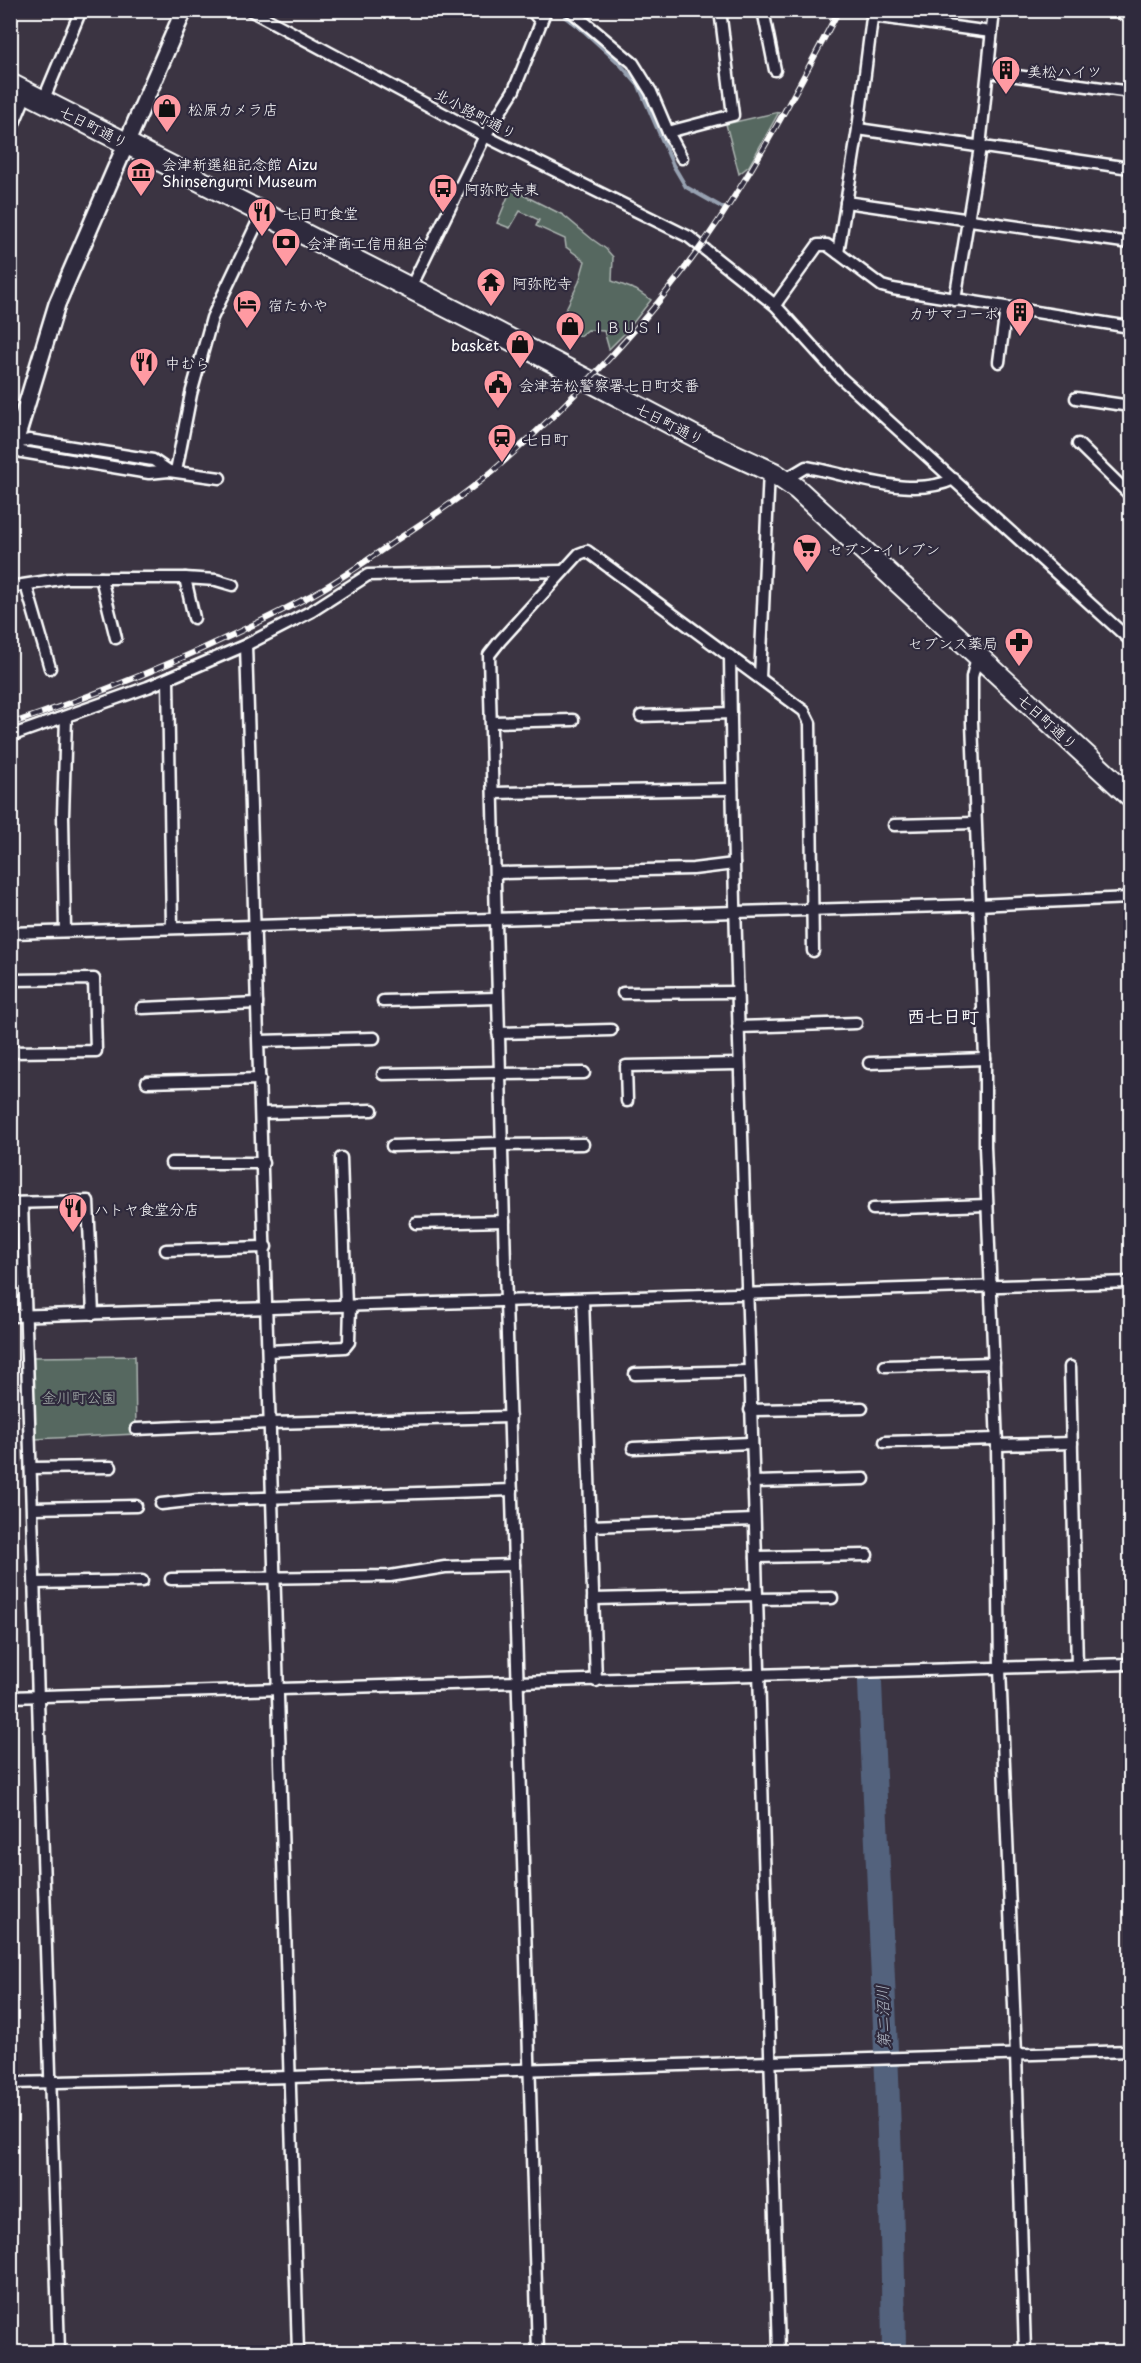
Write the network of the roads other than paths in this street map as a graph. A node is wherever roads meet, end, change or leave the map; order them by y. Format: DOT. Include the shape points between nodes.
graph roads {
  1 [pos="81,10"];
  2 [pos="184,10"];
  3 [pos="250,10"];
  4 [pos="531,10"];
  5 [pos="546,10"];
  6 [pos="570,10"];
  7 [pos="720,10"];
  8 [pos="763,10"];
  9 [pos="994,10"];
  10 [pos="873,13"];
  11 [pos="541,22"];
  12 [pos="991,32"];
  13 [pos="775,70"];
  14 [pos="989,72"];
  15 [pos="27,92"];
  16 [pos="1131,92"];
  17 [pos="858,129"];
  18 [pos="668,132"];
  19 [pos="10,133"];
  20 [pos="485,136"];
  21 [pos="126,143"];
  22 [pos="980,147"];
  23 [pos="682,158"];
  24 [pos="1131,168"];
  25 [pos="846,202"];
  26 [pos="262,213"];
  27 [pos="968,221"];
  28 [pos="1131,243"];
  29 [pos="838,253"];
  30 [pos="410,289"];
  31 [pos="955,300"];
  32 [pos="775,305"];
  33 [pos="1006,308"];
  34 [pos="1131,327"];
  35 [pos="999,362"];
  36 [pos="1076,398"];
  37 [pos="1131,406"];
  38 [pos="1078,444"];
  39 [pos="12,446"];
  40 [pos="172,471"];
  41 [pos="777,475"];
  42 [pos="220,478"];
  43 [pos="954,479"];
  44 [pos="1131,495"];
  45 [pos="563,571"];
  46 [pos="101,578"];
  47 [pos="185,578"];
  48 [pos="26,585"];
  49 [pos="233,585"];
  50 [pos="10,587"];
  51 [pos="194,618"];
  52 [pos="116,638"];
  53 [pos="1131,640"];
  54 [pos="246,645"];
  55 [pos="730,656"];
  56 [pos="977,657"];
  57 [pos="50,668"];
  58 [pos="760,678"];
  59 [pos="168,679"];
  60 [pos="731,713"];
  61 [pos="641,716"];
  62 [pos="66,717"];
  63 [pos="573,720"];
  64 [pos="492,722"];
  65 [pos="10,736"];
  66 [pos="732,789"];
  67 [pos="494,793"];
  68 [pos="1131,796"];
  69 [pos="975,824"];
  70 [pos="894,825"];
  71 [pos="734,864"];
  72 [pos="496,873"];
  73 [pos="1131,898"];
  74 [pos="978,905"];
  75 [pos="812,908"];
  76 [pos="735,910"];
  77 [pos="497,917"];
  78 [pos="254,925"];
  79 [pos="172,927"];
  80 [pos="65,931"];
  81 [pos="10,933"];
  82 [pos="813,951"];
  83 [pos="10,980"];
  84 [pos="737,992"];
  85 [pos="623,993"];
  86 [pos="497,998"];
  87 [pos="382,1001"];
  88 [pos="257,1003"];
  89 [pos="142,1008"];
  90 [pos="856,1023"];
  91 [pos="738,1027"];
  92 [pos="611,1030"];
  93 [pos="498,1033"];
  94 [pos="374,1038"];
  95 [pos="259,1041"];
  96 [pos="10,1052"];
  97 [pos="985,1059"];
  98 [pos="869,1063"];
  99 [pos="738,1064"];
  100 [pos="500,1073"];
  101 [pos="584,1073"];
  102 [pos="383,1074"];
  103 [pos="260,1079"];
  104 [pos="147,1082"];
  105 [pos="627,1101"];
  106 [pos="372,1110"];
  107 [pos="261,1113"];
  108 [pos="502,1144"];
  109 [pos="583,1144"];
  110 [pos="392,1146"];
  111 [pos="341,1158"];
  112 [pos="171,1163"];
  113 [pos="263,1163"];
  114 [pos="10,1203"];
  115 [pos="22,1203"];
  116 [pos="987,1205"];
  117 [pos="873,1209"];
  118 [pos="504,1221"];
  119 [pos="416,1223"];
  120 [pos="266,1247"];
  121 [pos="166,1250"];
  122 [pos="1131,1282"];
  123 [pos="991,1286"];
  124 [pos="746,1293"];
  125 [pos="583,1299"];
  126 [pos="506,1302"];
  127 [pos="348,1306"];
  128 [pos="267,1309"];
  129 [pos="93,1314"];
  130 [pos="10,1316"];
  131 [pos="28,1316"];
  132 [pos="268,1351"];
  133 [pos="994,1363"];
  134 [pos="885,1366"];
  135 [pos="1070,1366"];
  136 [pos="749,1371"];
  137 [pos="635,1374"];
  138 [pos="862,1408"];
  139 [pos="750,1410"];
  140 [pos="510,1417"];
  141 [pos="270,1423"];
  142 [pos="136,1429"];
  143 [pos="885,1442"];
  144 [pos="997,1442"];
  145 [pos="751,1443"];
  146 [pos="1072,1443"];
  147 [pos="633,1448"];
  148 [pos="111,1467"];
  149 [pos="32,1468"];
  150 [pos="864,1479"];
  151 [pos="753,1482"];
  152 [pos="512,1490"];
  153 [pos="273,1497"];
  154 [pos="161,1504"];
  155 [pos="136,1506"];
  156 [pos="33,1508"];
  157 [pos="754,1520"];
  158 [pos="591,1526"];
  159 [pos="867,1555"];
  160 [pos="756,1557"];
  161 [pos="514,1565"];
  162 [pos="275,1577"];
  163 [pos="171,1579"];
  164 [pos="142,1581"];
  165 [pos="35,1583"];
  166 [pos="757,1597"];
  167 [pos="832,1598"];
  168 [pos="594,1599"];
  169 [pos="1131,1664"];
  170 [pos="1077,1666"];
  171 [pos="1000,1668"];
  172 [pos="759,1676"];
  173 [pos="596,1681"];
  174 [pos="518,1683"];
  175 [pos="278,1691"];
  176 [pos="38,1696"];
  177 [pos="10,1697"];
  178 [pos="1131,2051"];
  179 [pos="1016,2054"];
  180 [pos="768,2062"];
  181 [pos="530,2069"];
  182 [pos="291,2077"];
  183 [pos="51,2082"];
  184 [pos="10,2083"];
  185 [pos="59,2352"];
  186 [pos="298,2352"];
  187 [pos="538,2352"];
  188 [pos="779,2352"];
  189 [pos="1025,2352"];
  1 -- 15 [label="street"];
  2 -- 21 [label="street"];
  3 -- 20 [label="street, 北小路町通り"];
  4 -- 11 [label="street"];
  5 -- 11 [label="street"];
  6 -- 18 [label="street" via="633,63"];
  7 -- 18 [label="street" via="733,115"];
  8 -- 13 [label="street"];
  9 -- 12 [label="street"];
  10 -- 12 [label="street"];
  10 -- 17 [label="street"];
  11 -- 20 [label="street" via="514,90"];
  12 -- 14 [label="street"];
  14 -- 16 [label="street"];
  14 -- 22 [label="street"];
  15 -- 19 [label="street"];
  15 -- 21 [label="highway, 七日町通り"];
  17 -- 22 [label="street"];
  17 -- 25 [label="street"];
  18 -- 23 [label="street"];
  20 -- 30 [label="street"];
  20 -- 32 [label="street, 北小路町通り" via="689,237"];
  21 -- 26 [label="highway, 七日町通り"];
  21 -- 39 [label="street" via="57,304"];
  22 -- 24 [label="street"];
  22 -- 27 [label="street"];
  25 -- 27 [label="street"];
  25 -- 29 [label="street"];
  26 -- 30 [label="highway, 七日町通り"];
  26 -- 40 [label="street" via="212,318"];
  27 -- 28 [label="street"];
  27 -- 31 [label="street"];
  29 -- 31 [label="street" via="882,286"];
  29 -- 32 [label="street" via="827,245 818,245"];
  30 -- 41 [label="highway, 七日町通り"];
  31 -- 33 [label="street"];
  32 -- 43 [label="street, 北小路町通り" via="840,376"];
  33 -- 34 [label="street"];
  33 -- 35 [label="street"];
  36 -- 37 [label="street"];
  38 -- 44 [label="street"];
  39 -- 40 [label="street" via="29,440 153,460"];
  40 -- 42 [label="street"];
  41 -- 43 [label="street" via="806,467 904,486 932,486"];
  41 -- 56 [label="highway, 七日町通り"];
  41 -- 58 [label="street"];
  43 -- 53 [label="street, 北小路町通り"];
  45 -- 54 [label="street" via="368,575 312,611"];
  45 -- 55 [label="street" via="587,551"];
  45 -- 64 [label="street" via="489,655"];
  46 -- 47 [label="street"];
  46 -- 48 [label="street" via="66,578"];
  46 -- 52 [label="street"];
  47 -- 49 [label="street"];
  47 -- 51 [label="street"];
  48 -- 50 [label="street"];
  48 -- 57 [label="street"];
  54 -- 59 [label="street"];
  54 -- 78 [label="street"];
  55 -- 58 [label="street"];
  55 -- 60 [label="street"];
  56 -- 68 [label="highway, 七日町通り"];
  56 -- 69 [label="street" via="972,677"];
  58 -- 75 [label="street" via="804,711 810,723"];
  59 -- 62 [label="street"];
  59 -- 79 [label="street"];
  60 -- 61 [label="street"];
  60 -- 66 [label="street"];
  62 -- 65 [label="street"];
  62 -- 80 [label="street"];
  63 -- 64 [label="street"];
  64 -- 67 [label="street"];
  66 -- 67 [label="street"];
  66 -- 71 [label="street"];
  67 -- 72 [label="street"];
  69 -- 70 [label="street"];
  69 -- 74 [label="street"];
  71 -- 72 [label="street" via="693,869"];
  71 -- 76 [label="street"];
  72 -- 77 [label="street"];
  73 -- 74 [label="street"];
  74 -- 75 [label="street"];
  74 -- 97 [label="street"];
  75 -- 76 [label="street"];
  75 -- 82 [label="street"];
  76 -- 77 [label="street"];
  76 -- 84 [label="street"];
  77 -- 78 [label="street"];
  77 -- 86 [label="street"];
  78 -- 79 [label="street"];
  78 -- 88 [label="street"];
  79 -- 80 [label="street"];
  80 -- 81 [label="street"];
  83 -- 96 [label="street" via="94,979 96,1051"];
  84 -- 85 [label="street"];
  84 -- 91 [label="street"];
  86 -- 87 [label="street"];
  86 -- 93 [label="street"];
  88 -- 89 [label="street"];
  88 -- 95 [label="street"];
  90 -- 91 [label="street"];
  91 -- 99 [label="street"];
  92 -- 93 [label="street"];
  93 -- 100 [label="street"];
  94 -- 95 [label="street"];
  95 -- 103 [label="street"];
  97 -- 98 [label="street"];
  97 -- 116 [label="street"];
  99 -- 105 [label="street" via="626,1066"];
  99 -- 124 [label="street"];
  100 -- 101 [label="street"];
  100 -- 102 [label="street"];
  100 -- 108 [label="street"];
  103 -- 104 [label="street"];
  103 -- 107 [label="street"];
  106 -- 107 [label="street"];
  107 -- 113 [label="street"];
  108 -- 109 [label="street"];
  108 -- 110 [label="street"];
  108 -- 118 [label="street"];
  111 -- 127 [label="street"];
  112 -- 113 [label="street"];
  113 -- 120 [label="street"];
  114 -- 115 [label="street"];
  115 -- 129 [label="street" via="88,1201"];
  115 -- 131 [label="street"];
  116 -- 117 [label="street"];
  116 -- 123 [label="street"];
  118 -- 119 [label="street"];
  118 -- 126 [label="street"];
  120 -- 121 [label="street"];
  120 -- 128 [label="street"];
  122 -- 123 [label="street"];
  123 -- 124 [label="street"];
  123 -- 133 [label="street"];
  124 -- 125 [label="street"];
  124 -- 136 [label="street"];
  125 -- 126 [label="street"];
  125 -- 158 [label="street"];
  126 -- 127 [label="street"];
  126 -- 140 [label="street"];
  127 -- 128 [label="street"];
  127 -- 132 [label="street" via="349,1342 345,1347"];
  128 -- 129 [label="street"];
  128 -- 132 [label="street"];
  129 -- 131 [label="street"];
  130 -- 131 [label="street"];
  131 -- 149 [label="street"];
  132 -- 141 [label="street"];
  133 -- 134 [label="street"];
  133 -- 144 [label="street"];
  135 -- 146 [label="street"];
  136 -- 137 [label="street"];
  136 -- 139 [label="street"];
  138 -- 139 [label="street"];
  139 -- 145 [label="street"];
  140 -- 141 [label="street"];
  140 -- 152 [label="street"];
  141 -- 142 [label="street"];
  141 -- 153 [label="street"];
  143 -- 144 [label="street"];
  144 -- 146 [label="street"];
  144 -- 171 [label="street"];
  145 -- 147 [label="street"];
  145 -- 151 [label="street"];
  146 -- 170 [label="street"];
  148 -- 149 [label="street"];
  149 -- 156 [label="street"];
  150 -- 151 [label="street"];
  151 -- 157 [label="street"];
  152 -- 153 [label="street"];
  152 -- 161 [label="street"];
  153 -- 154 [label="street"];
  153 -- 162 [label="street"];
  155 -- 156 [label="street"];
  156 -- 165 [label="street"];
  157 -- 158 [label="street"];
  157 -- 160 [label="street"];
  158 -- 168 [label="street"];
  159 -- 160 [label="street"];
  160 -- 166 [label="street"];
  161 -- 162 [label="street" via="445,1567 390,1576"];
  161 -- 174 [label="street"];
  162 -- 163 [label="street"];
  162 -- 175 [label="street"];
  164 -- 165 [label="street"];
  165 -- 176 [label="street"];
  166 -- 167 [label="street"];
  166 -- 168 [label="street"];
  166 -- 172 [label="street"];
  168 -- 173 [label="street"];
  169 -- 170 [label="street"];
  170 -- 171 [label="street"];
  171 -- 172 [label="street"];
  171 -- 179 [label="street"];
  172 -- 173 [label="street"];
  172 -- 180 [label="street"];
  173 -- 174 [label="street"];
  174 -- 175 [label="street"];
  174 -- 181 [label="street"];
  175 -- 176 [label="street"];
  175 -- 182 [label="street"];
  176 -- 177 [label="street"];
  176 -- 183 [label="street"];
  178 -- 179 [label="street"];
  179 -- 180 [label="street"];
  179 -- 189 [label="street"];
  180 -- 181 [label="street"];
  180 -- 188 [label="street"];
  181 -- 182 [label="street"];
  181 -- 187 [label="street"];
  182 -- 183 [label="street"];
  182 -- 186 [label="street"];
  183 -- 184 [label="street"];
  183 -- 185 [label="street"];
}
